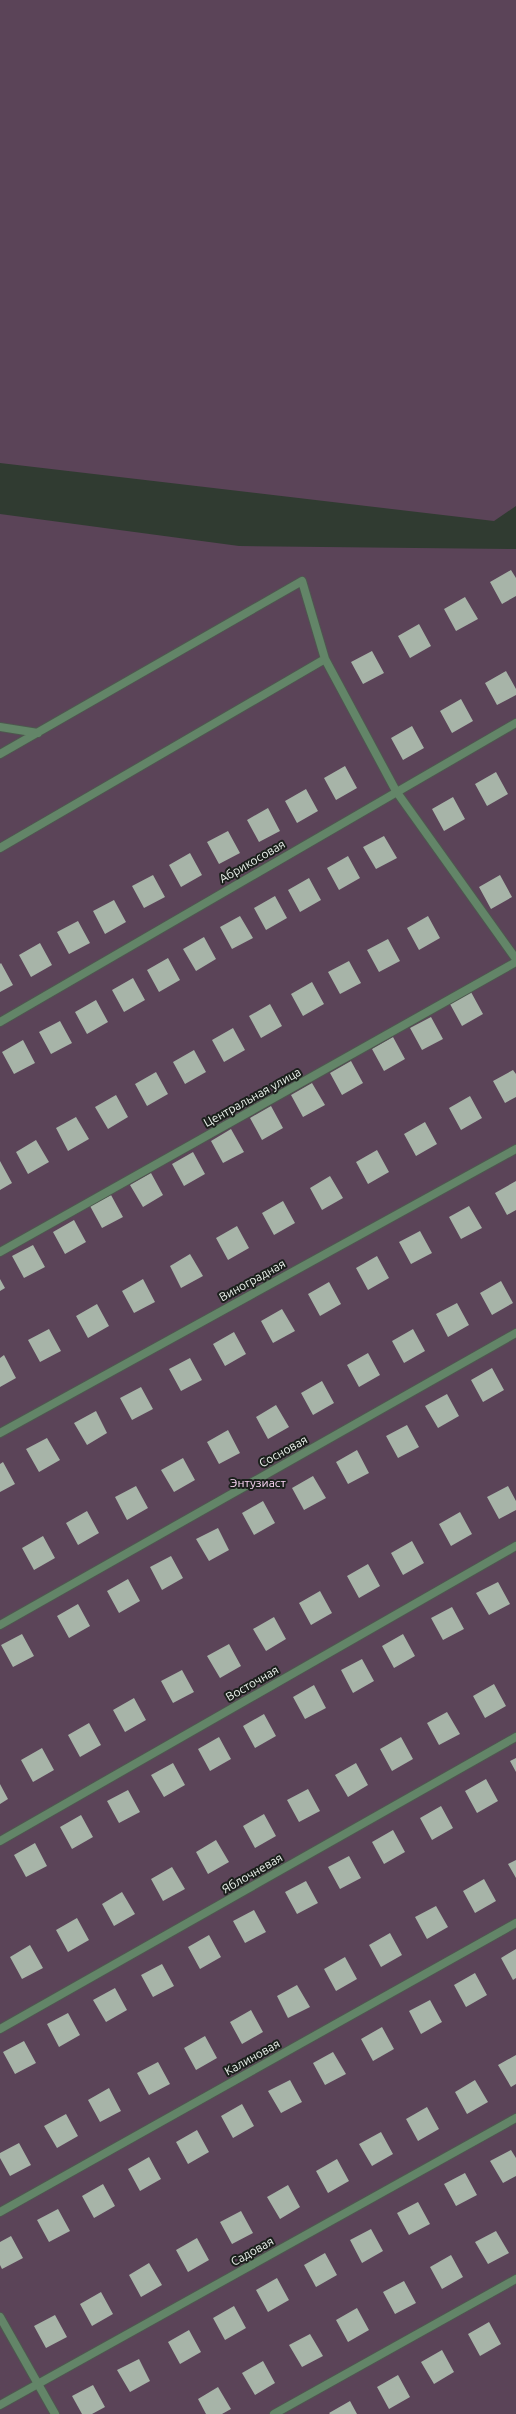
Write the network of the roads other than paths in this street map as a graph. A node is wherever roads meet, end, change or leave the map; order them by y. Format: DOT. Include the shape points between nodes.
graph roads {
  1 [pos="325,658"];
  2 [pos="516,723"];
  3 [pos="0,727"];
  4 [pos="38,732"];
  5 [pos="0,754"];
  6 [pos="396,791"];
  7 [pos="0,848"];
  8 [pos="516,959"];
  9 [pos="516,962"];
  10 [pos="0,1022"];
  11 [pos="516,1149"];
  12 [pos="0,1252"];
  13 [pos="516,1333"];
  14 [pos="0,1433"];
  15 [pos="516,1546"];
  16 [pos="0,1625"];
  17 [pos="516,1737"];
  18 [pos="0,1841"];
  19 [pos="516,1923"];
  20 [pos="0,2029"];
  21 [pos="516,2118"];
  22 [pos="0,2212"];
  23 [pos="516,2279"];
  24 [pos="0,2317"];
  25 [pos="38,2383"];
  26 [pos="0,2405"];
  27 [pos="55,2414"];
  28 [pos="274,2414"];
  1 -- 4 [label="street" via="302,581"];
  1 -- 6 [label="street"];
  1 -- 7 [label="street"];
  2 -- 6 [label="street, Абрикосовая"];
  3 -- 4 [label="street"];
  4 -- 5 [label="street"];
  6 -- 8 [label="street"];
  6 -- 10 [label="street, Абрикосовая"];
  9 -- 12 [label="street, Центральная улица"];
  11 -- 14 [label="street, Виноградная"];
  13 -- 16 [label="street, Сосновая"];
  15 -- 18 [label="street, Восточная"];
  17 -- 20 [label="street, Яблочневая"];
  19 -- 22 [label="street, Калиновая"];
  21 -- 25 [label="street, Садовая"];
  23 -- 28 [label="street"];
  24 -- 25 [label="street"];
  25 -- 26 [label="street, Садовая"];
  25 -- 27 [label="street"];
}
